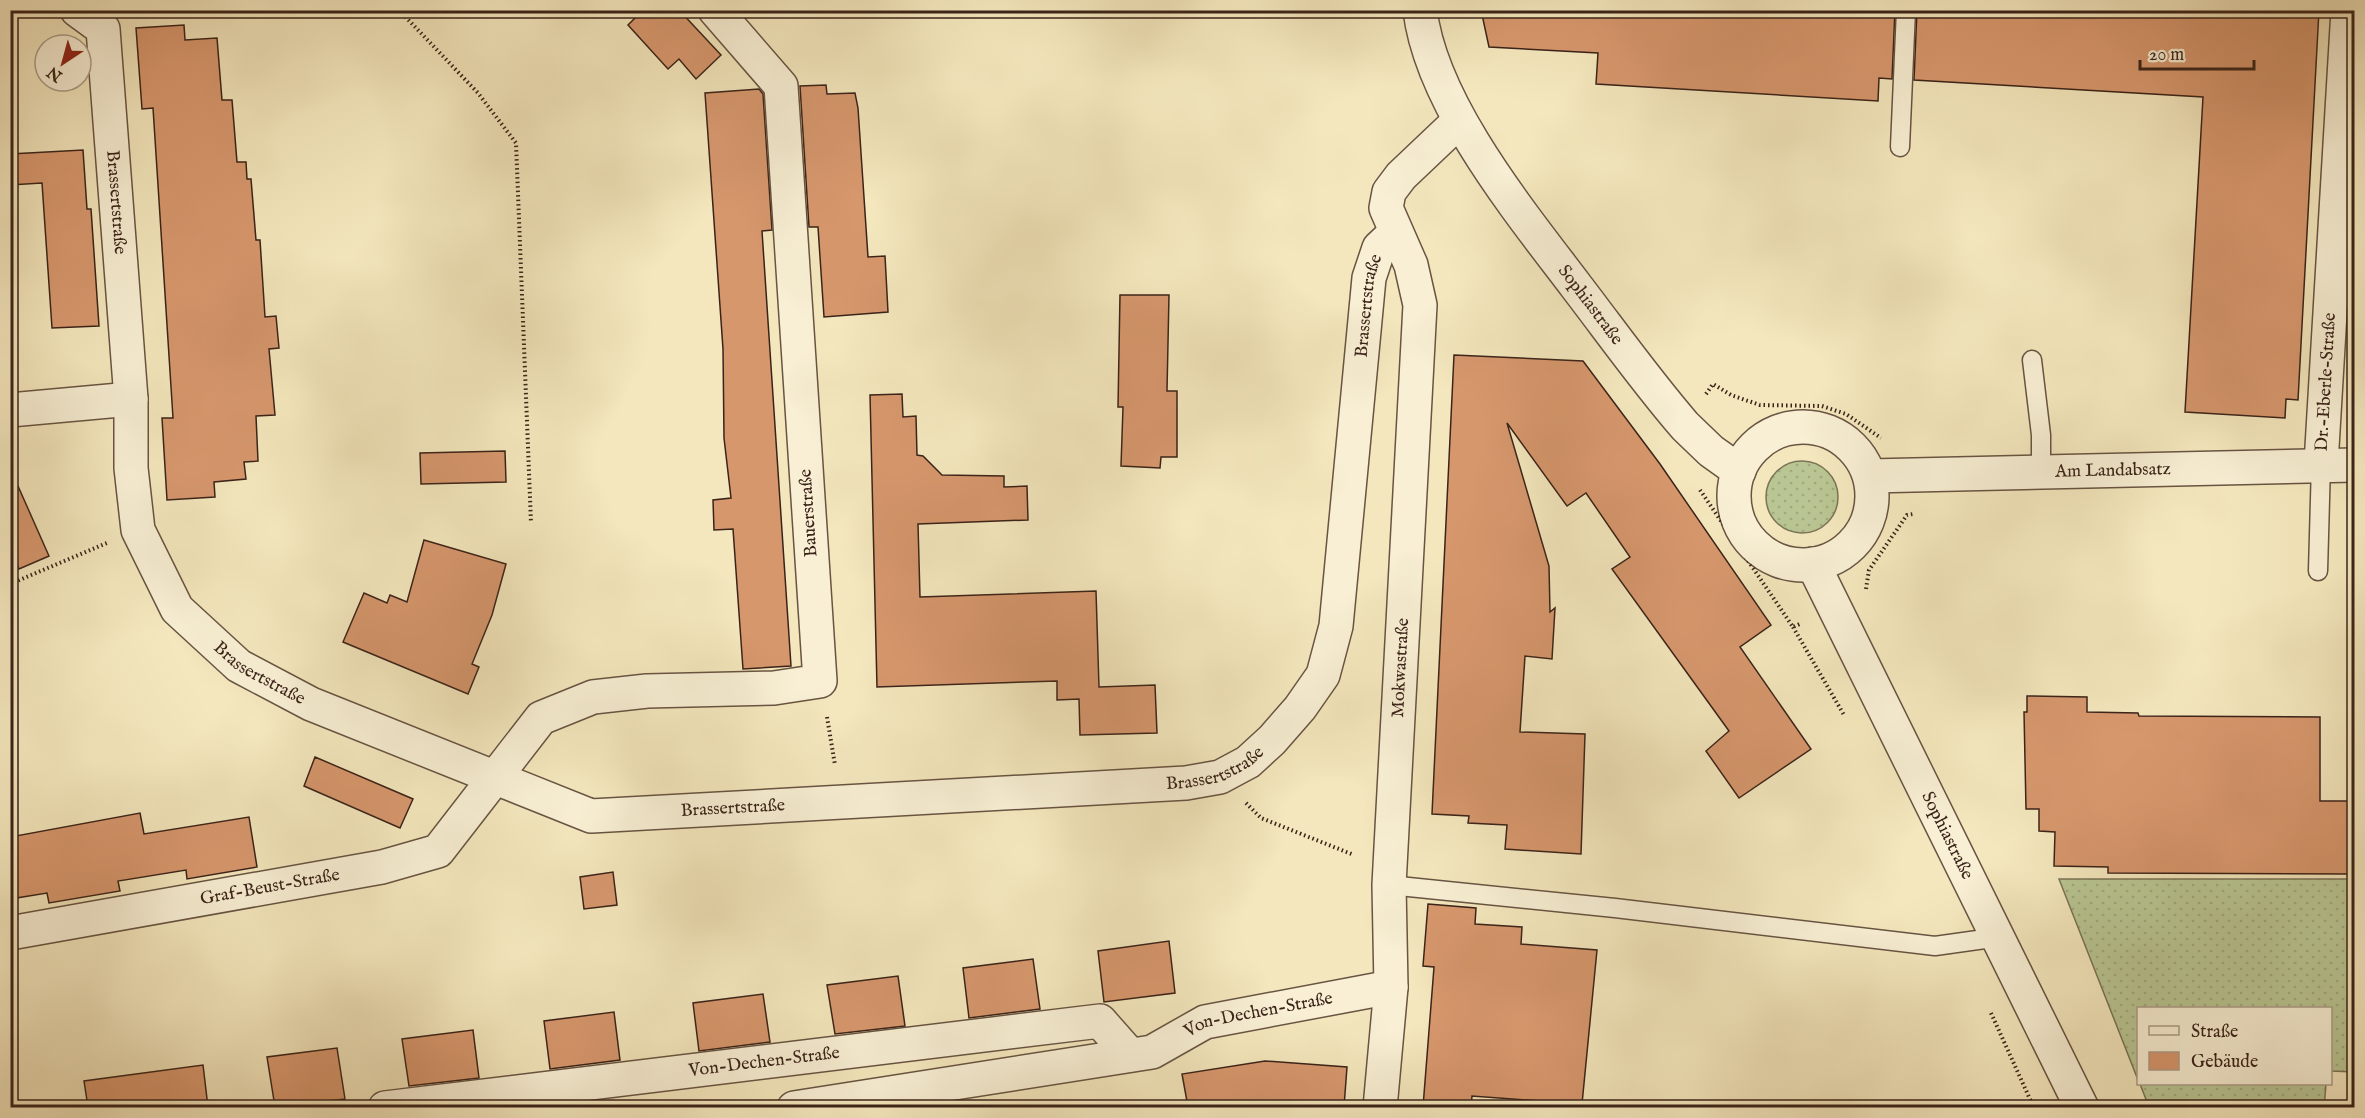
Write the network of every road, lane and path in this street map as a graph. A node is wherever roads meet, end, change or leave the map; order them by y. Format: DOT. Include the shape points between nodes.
graph roads {
  1 [pos="399,10"];
  2 [pos="715,10"];
  3 [pos="1420,10"];
  4 [pos="1906,10"];
  5 [pos="2348,10"];
  6 [pos="99,17"];
  7 [pos="1459,122"];
  8 [pos="1900,147"];
  9 [pos="1395,233"];
  10 [pos="2032,360"];
  11 [pos="131,399"];
  12 [pos="10,410"];
  13 [pos="1685,426"];
  14 [pos="1885,440"];
  15 [pos="2320,464"];
  16 [pos="2355,465"];
  17 [pos="1739,471"];
  18 [pos="2042,472"];
  19 [pos="1870,476"];
  20 [pos="1694,482"];
  21 [pos="1918,512"];
  22 [pos="531,524"];
  23 [pos="138,530"];
  24 [pos="1813,564"];
  25 [pos="2318,571"];
  26 [pos="10,584"];
  27 [pos="1833,608"];
  28 [pos="820,681"];
  29 [pos="493,777"];
  30 [pos="1220,777"];
  31 [pos="842,802"];
  32 [pos="1389,885"];
  33 [pos="10,933"];
  34 [pos="1999,937"];
  35 [pos="1391,987"];
  36 [pos="1130,1054"];
  37 [pos="385,1107"];
  38 [pos="794,1107"];
  39 [pos="1380,1107"];
  40 [pos="2082,1107"];
  1 -- 22 [label="path" via="478,93 516,143"];
  2 -- 28 [label="street, Bauerstraße" via="781,86"];
  3 -- 7 [label="street, Sophiastraße" via="1423,33"];
  4 -- 8 [label="lane"];
  5 -- 15 [label="street, Dr.-Eberle-Straße"];
  6 -- 11 [label="street, Brassertstraße"];
  7 -- 9 [label="street, Brassertstraße" via="1389,192 1386,208"];
  7 -- 13 [label="street, Sophiastraße" via="1530,225"];
  9 -- 30 [label="street, Brassertstraße" via="1379,248 1369,278 1336,626 1323,675 1272,740 1248,762"];
  9 -- 32 [label="street, Mokwastraße" via="1411,265 1420,305"];
  10 -- 18 [label="lane"];
  11 -- 12 [label="street"];
  11 -- 23 [label="street, Brassertstraße" via="131,468"];
  13 -- 14 [label="path" via="1713,384 1760,405 1822,406 1846,414"];
  13 -- 17 [label="street, Sophiastraße"];
  15 -- 16 [label="street, Am Landabsatz"];
  15 -- 18 [label="street, Am Landabsatz"];
  15 -- 25 [label="lane"];
  17 -- 19 [label="street" via="1766,436 1797,426 1828,430 1854,448"];
  17 -- 24 [label="street" via="1734,483 1735,509 1745,533 1763,552 1786,563"];
  18 -- 19 [label="street, Am Landabsatz"];
  19 -- 24 [label="street" via="1873,497 1869,519 1859,537 1844,552"];
  20 -- 27 [label="path" via="1793,627"];
  21 -- 27 [label="path" via="1908,515 1869,570 1866,591"];
  23 -- 26 [label="path"];
  23 -- 29 [label="street, Brassertstraße" via="177,609 239,666 311,704"];
  24 -- 27 [label="street, Sophiastraße"];
  27 -- 34 [label="street, Sophiastraße"];
  28 -- 29 [label="street" via="774,688 647,691 593,697 541,718"];
  28 -- 31 [label="path"];
  29 -- 31 [label="street, Brassertstraße" via="591,816"];
  29 -- 33 [label="street, Graf-Beust-Straße" via="438,850 382,867"];
  30 -- 31 [label="street, Brassertstraße" via="1186,783"];
  30 -- 32 [label="path" via="1261,818 1360,857"];
  32 -- 34 [label="lane" via="1935,946"];
  32 -- 35 [label="street, Mokwastraße"];
  34 -- 40 [label="street, Sophiastraße"];
  35 -- 36 [label="street, Von-Dechen-Straße" via="1205,1022 1152,1052"];
  35 -- 39 [label="street, Mokwastraße"];
  36 -- 37 [label="street, Von-Dechen-Straße" via="1100,1021"];
  36 -- 38 [label="street, Von-Dechen-Straße"];
}
